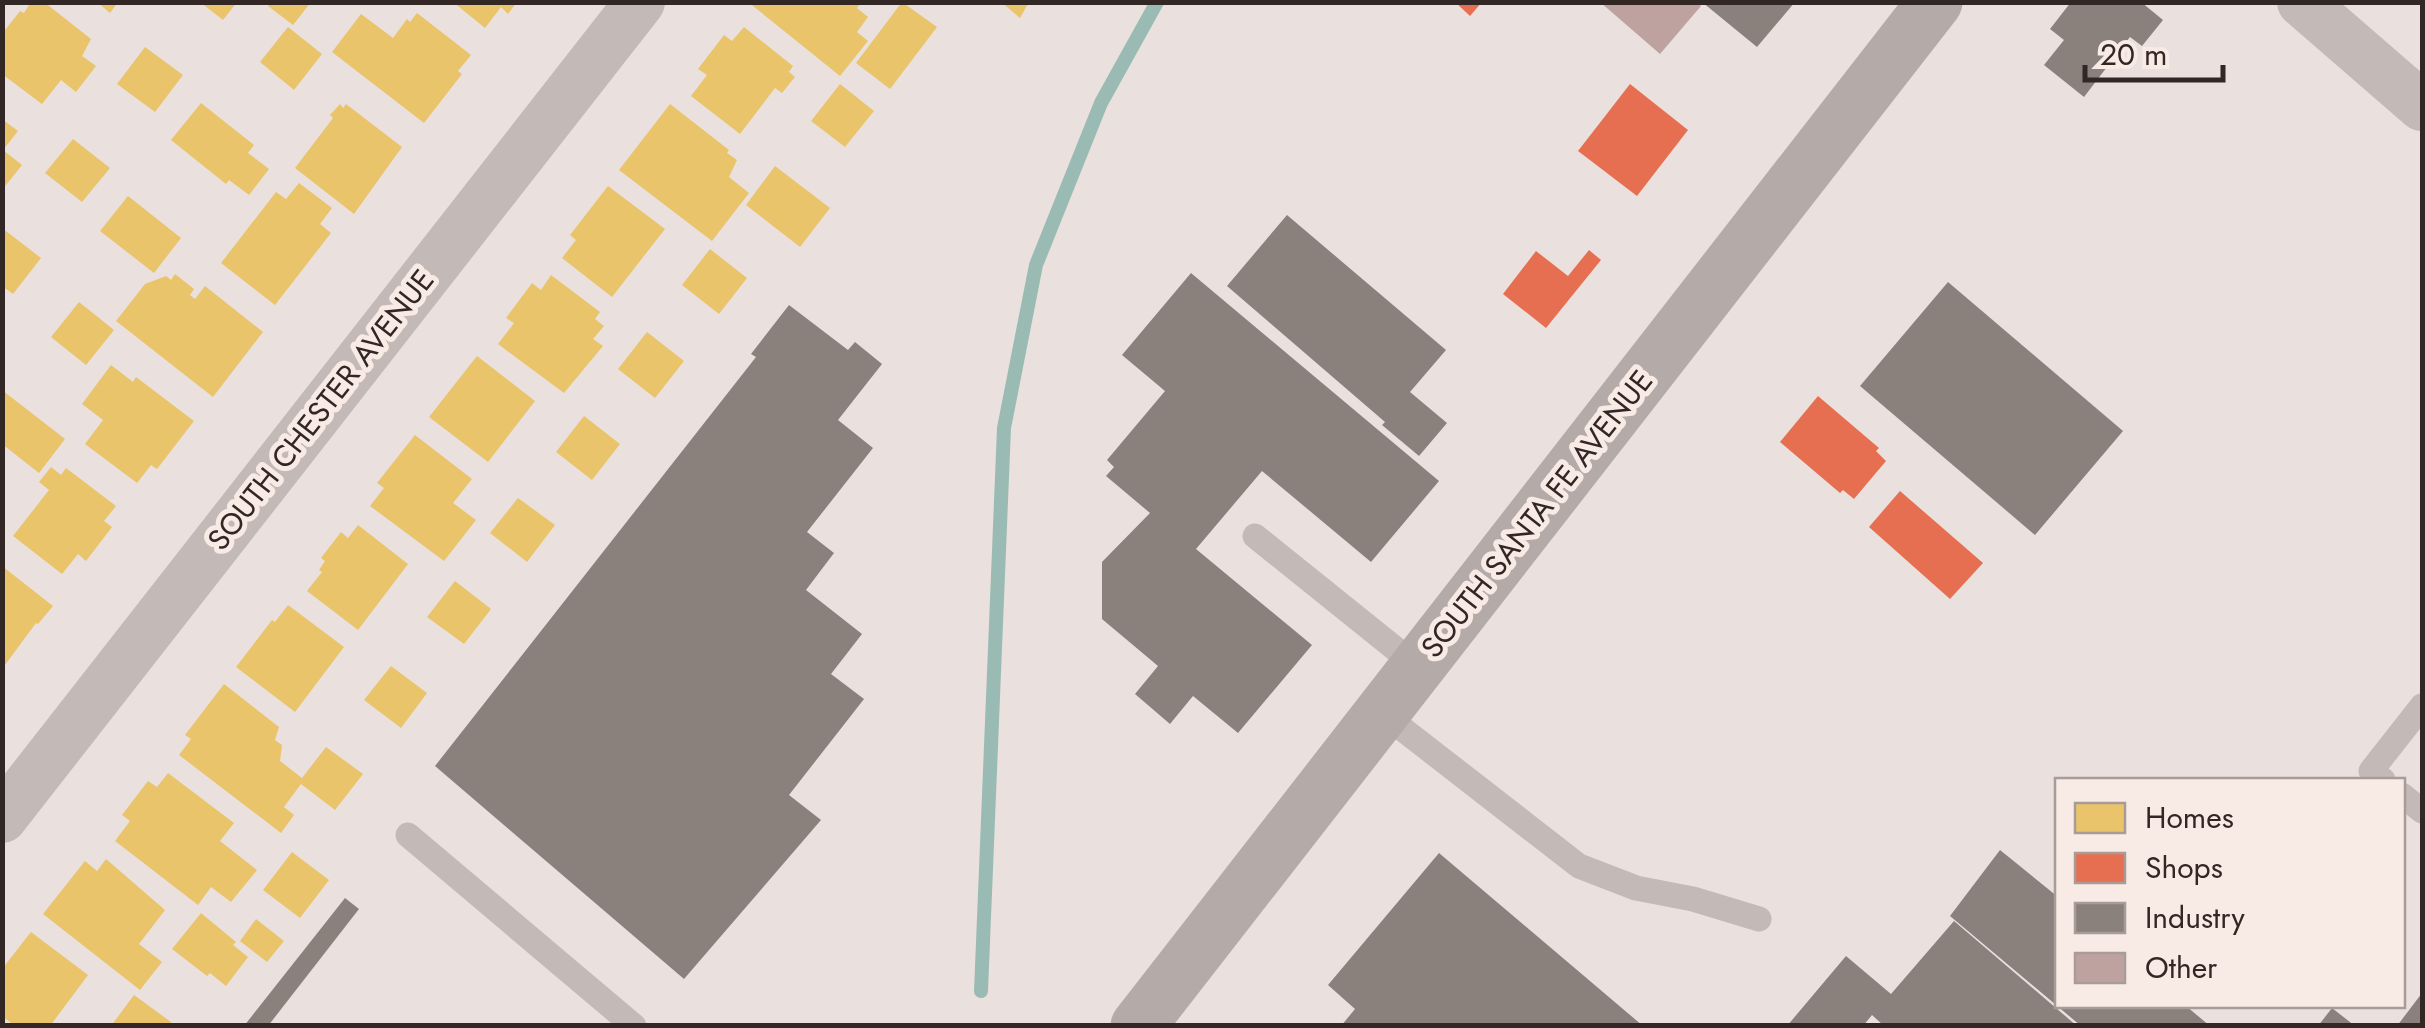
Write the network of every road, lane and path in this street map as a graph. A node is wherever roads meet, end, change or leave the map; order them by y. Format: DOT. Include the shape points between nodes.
graph roads {
  1 [pos="640,2"];
  2 [pos="1936,2"];
  3 [pos="2302,2"];
  4 [pos="2422,106"];
  5 [pos="1255,536"];
  6 [pos="1418,667"];
  7 [pos="2422,706"];
  8 [pos="1382,712"];
  9 [pos="2381,778"];
  10 [pos="2,818"];
  11 [pos="408,835"];
  12 [pos="1759,918"];
  13 [pos="634,1026"];
  14 [pos="1138,1026"];
  1 -- 10 [label="street, SOUTH CHESTER AVENUE"];
  2 -- 6 [label="main road, SOUTH SANTA FE AVENUE"];
  3 -- 4 [label="street"];
  5 -- 6 [label="lane"];
  6 -- 8 [label="main road, SOUTH SANTA FE AVENUE"];
  7 -- 9 [label="lane" via="2372,771"];
  8 -- 12 [label="lane" via="1579,866 1636,888"];
  8 -- 14 [label="main road, SOUTH SANTA FE AVENUE"];
  11 -- 13 [label="lane"];
}
